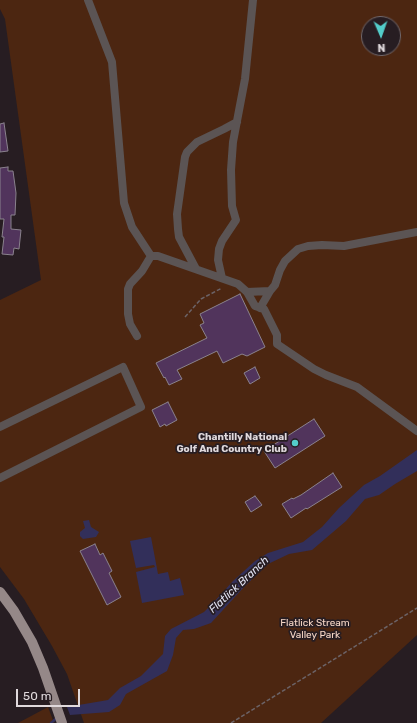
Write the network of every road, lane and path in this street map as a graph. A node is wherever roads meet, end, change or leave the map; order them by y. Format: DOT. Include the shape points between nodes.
graph roads {
  1 [pos="88,0"];
  2 [pos="253,0"];
  3 [pos="237,122"];
  4 [pos="417,232"];
  5 [pos="151,256"];
  6 [pos="196,269"];
  7 [pos="222,278"];
  8 [pos="233,282"];
  9 [pos="270,291"];
  10 [pos="247,292"];
  11 [pos="260,308"];
  12 [pos="185,318"];
  13 [pos="137,336"];
  14 [pos="0,427"];
  15 [pos="417,431"];
  16 [pos="0,478"];
  17 [pos="0,592"];
  18 [pos="417,608"];
  19 [pos="62,723"];
  20 [pos="231,723"];
  1 -- 5 [label="lane" via="112,62 124,204 132,227"];
  2 -- 3 [label="lane" via="242,103"];
  3 -- 6 [label="lane" via="197,142 185,157 177,214 178,229 179,237"];
  3 -- 7 [label="lane" via="231,170 232,206 236,220 219,249 218,260"];
  4 -- 9 [label="lane" via="344,246 322,244 298,249 285,261"];
  5 -- 6 [label="lane"];
  5 -- 13 [label="lane" via="128,289 128,314"];
  6 -- 7 [label="lane"];
  7 -- 8 [label="lane"];
  8 -- 10 [label="lane"];
  8 -- 12 [label="path" via="202,299"];
  9 -- 10 [label="lane"];
  9 -- 11 [label="lane"];
  10 -- 11 [label="lane" via="255,306"];
  11 -- 15 [label="lane" via="264,309 277,335 277,344 281,348 326,375 357,386"];
  14 -- 16 [label="lane" via="123,367 141,407"];
  17 -- 19 [label="main road" via="32,642 44,668"];
  18 -- 20 [label="path"];
}
